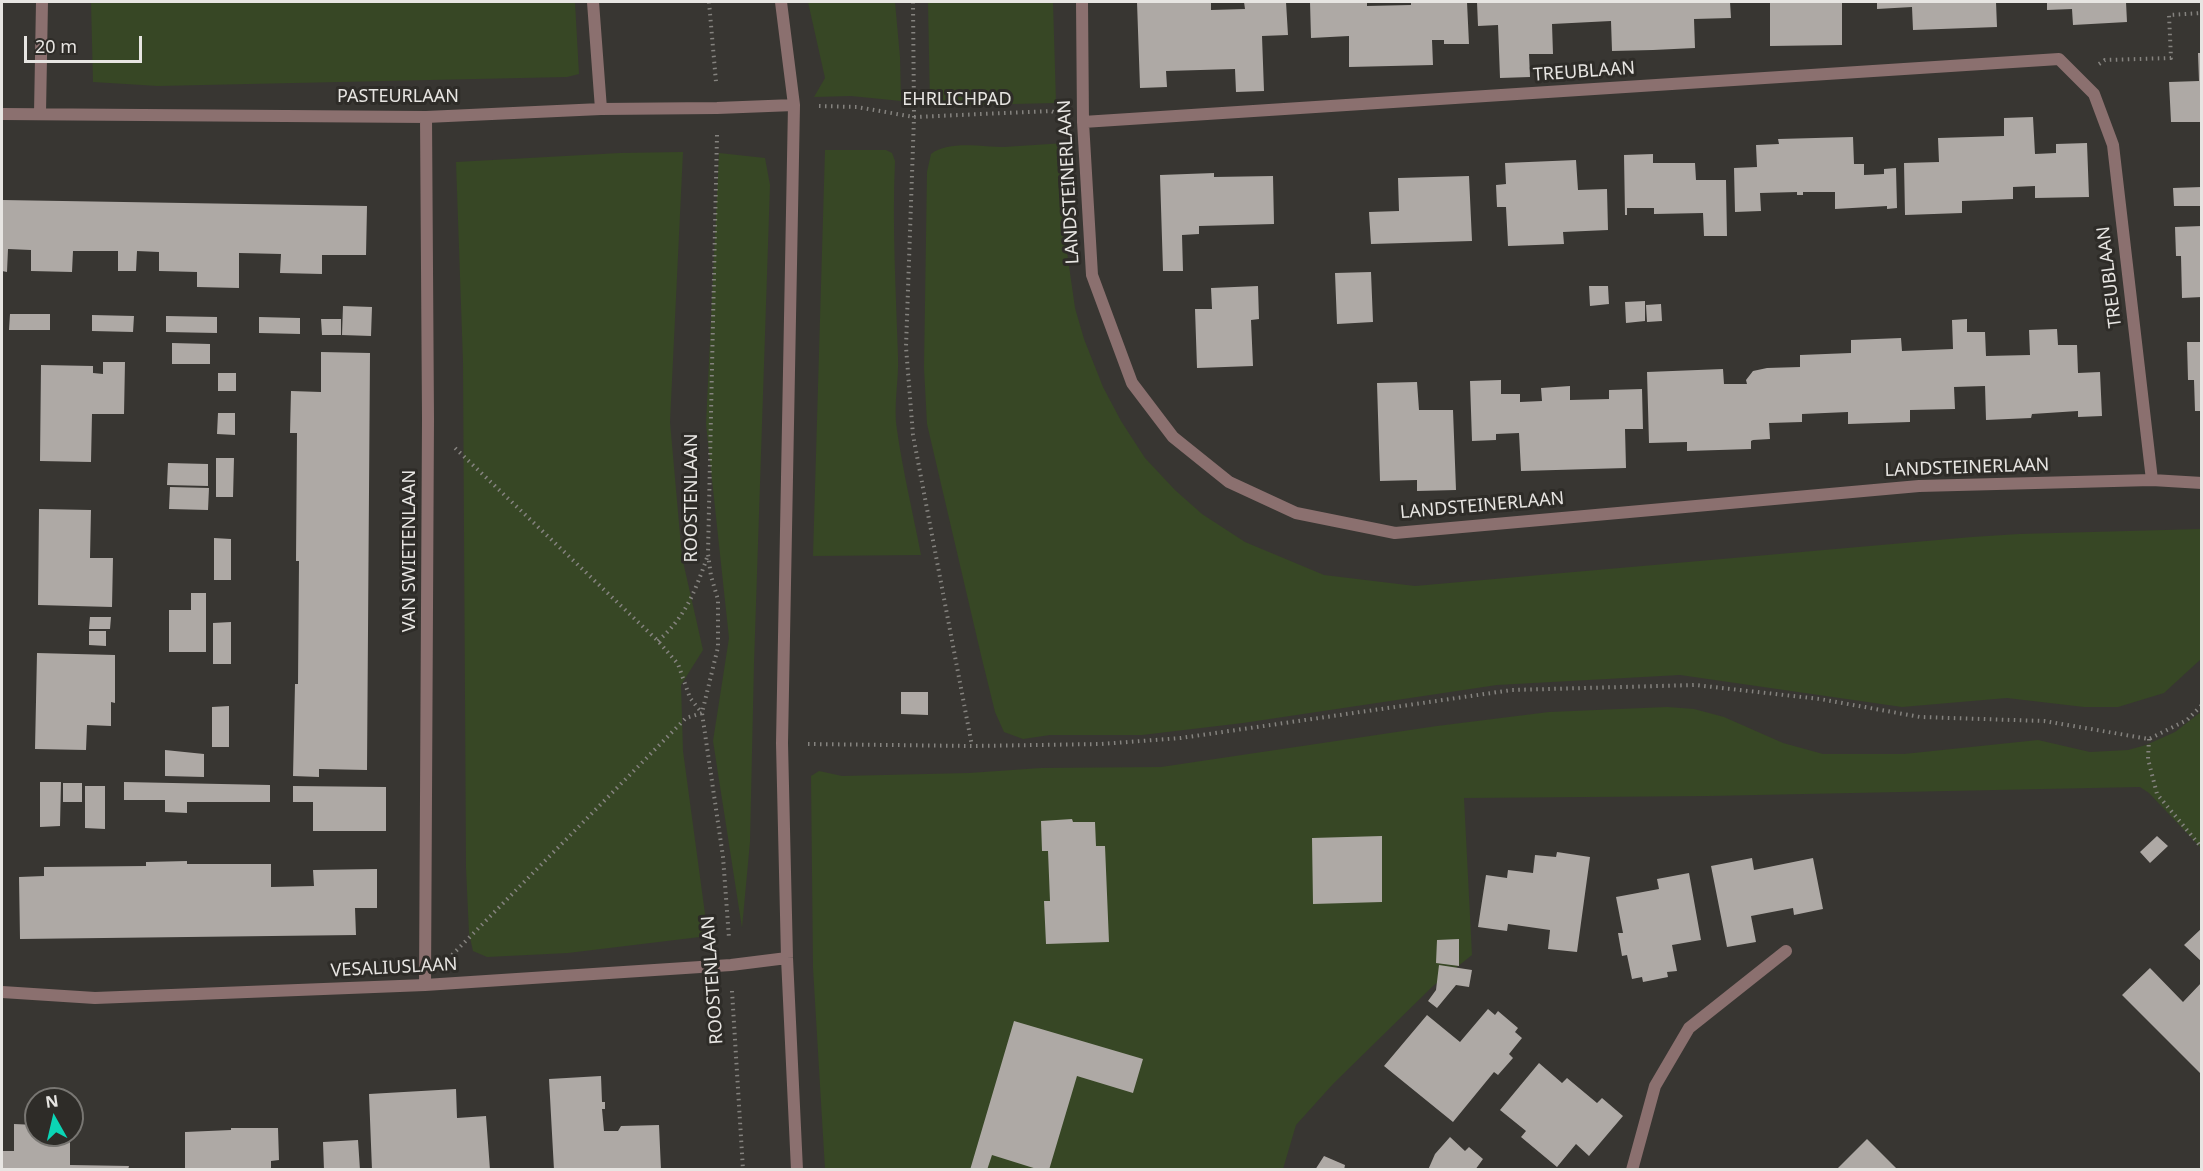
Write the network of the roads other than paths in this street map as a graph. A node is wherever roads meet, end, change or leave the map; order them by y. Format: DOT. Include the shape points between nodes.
graph roads {
  1 [pos="42,2"];
  2 [pos="592,2"];
  3 [pos="781,2"];
  4 [pos="1082,2"];
  5 [pos="794,105"];
  6 [pos="601,109"];
  7 [pos="40,113"];
  8 [pos="2,114"];
  9 [pos="426,117"];
  10 [pos="1083,122"];
  11 [pos="2152,480"];
  12 [pos="2202,483"];
  13 [pos="1786,951"];
  14 [pos="787,958"];
  15 [pos="426,985"];
  16 [pos="2,992"];
  17 [pos="797,1170"];
  18 [pos="1632,1170"];
  1 -- 7 [label="street"];
  2 -- 6 [label="street"];
  3 -- 5 [label="street"];
  4 -- 10 [label="street, LANDSTEINERLAAN"];
  5 -- 6 [label="street, PASTEURLAAN"];
  5 -- 14 [label="street" via="782,743"];
  6 -- 9 [label="street, PASTEURLAAN"];
  7 -- 8 [label="street, PASTEURLAAN"];
  7 -- 9 [label="street, PASTEURLAAN"];
  9 -- 15 [label="street, VAN SWIETENLAAN"];
  10 -- 11 [label="street, LANDSTEINERLAAN" via="1092,275 1132,383 1173,437 1229,482 1296,513 1395,533 1919,486"];
  10 -- 11 [label="street, TREUBLAAN" via="2060,59 2094,94 2113,144"];
  11 -- 12 [label="street, LANDSTEINERLAAN"];
  13 -- 18 [label="street" via="1689,1028 1655,1086"];
  14 -- 15 [label="street, VESALIUSLAAN"];
  14 -- 17 [label="street"];
  15 -- 16 [label="street, VESALIUSLAAN" via="95,998"];
}
